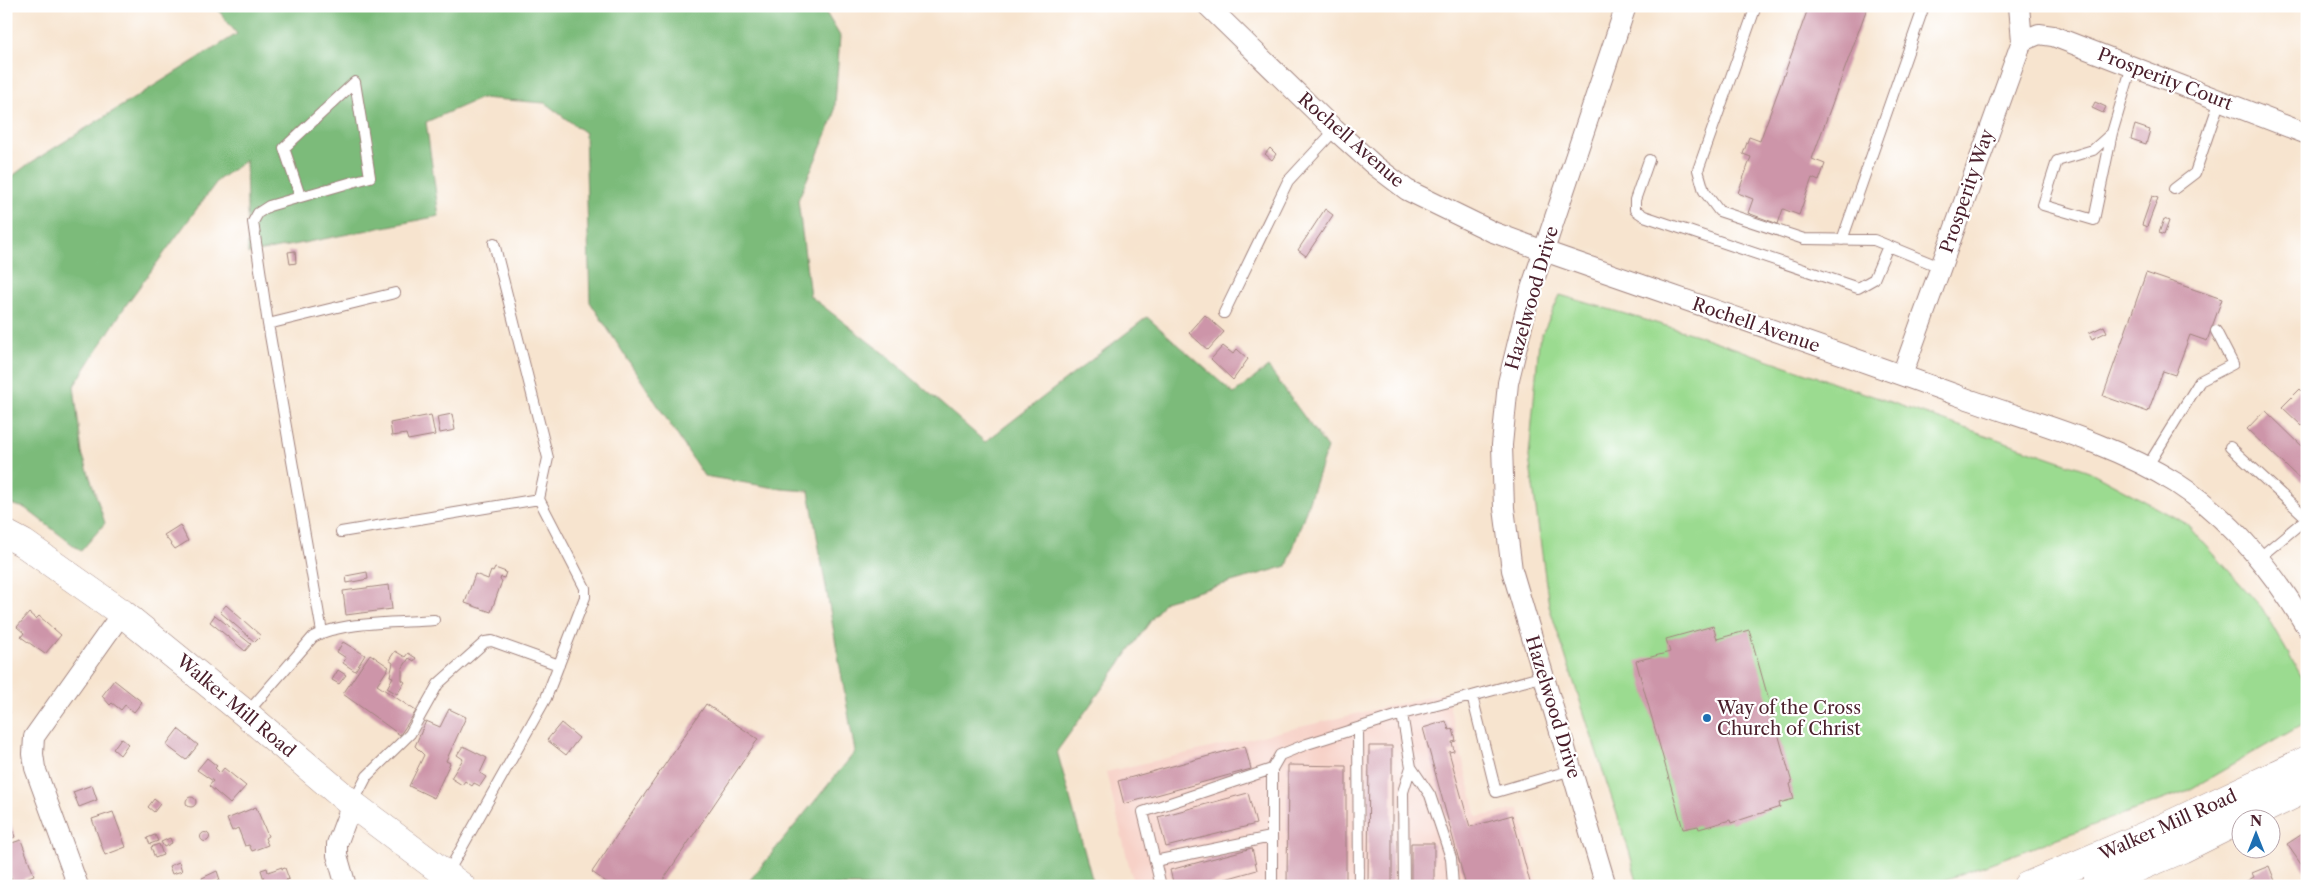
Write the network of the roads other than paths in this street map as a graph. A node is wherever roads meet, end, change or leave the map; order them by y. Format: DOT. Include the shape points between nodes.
graph roads {
  1 [pos="1208,6"];
  2 [pos="1626,6"];
  3 [pos="1756,6"];
  4 [pos="1924,6"];
  5 [pos="2019,6"];
  6 [pos="2022,41"];
  7 [pos="2132,66"];
  8 [pos="2220,100"];
  9 [pos="1335,130"];
  10 [pos="2112,133"];
  11 [pos="2307,134"];
  12 [pos="1649,160"];
  13 [pos="2174,189"];
  14 [pos="300,196"];
  15 [pos="1842,240"];
  16 [pos="494,243"];
  17 [pos="1888,246"];
  18 [pos="1544,251"];
  19 [pos="1940,267"];
  20 [pos="395,293"];
  21 [pos="1224,313"];
  22 [pos="268,324"];
  23 [pos="2216,331"];
  24 [pos="1902,375"];
  25 [pos="2230,447"];
  26 [pos="2147,467"];
  27 [pos="539,499"];
  28 [pos="2307,518"];
  29 [pos="341,532"];
  30 [pos="6,534"];
  31 [pos="2260,557"];
  32 [pos="122,613"];
  33 [pos="434,620"];
  34 [pos="2307,628"];
  35 [pos="322,632"];
  36 [pos="559,665"];
  37 [pos="1544,676"];
  38 [pos="1472,696"];
  39 [pos="246,714"];
  40 [pos="1402,714"];
  41 [pos="1358,728"];
  42 [pos="2307,760"];
  43 [pos="1411,767"];
  44 [pos="1272,769"];
  45 [pos="1572,770"];
  46 [pos="2307,788"];
  47 [pos="352,804"];
  48 [pos="2262,810"];
  49 [pos="2230,825"];
  50 [pos="1271,837"];
  51 [pos="1155,861"];
  52 [pos="453,880"];
  53 [pos="78,886"];
  54 [pos="346,886"];
  55 [pos="1161,886"];
  56 [pos="1272,886"];
  57 [pos="1359,886"];
  58 [pos="1404,886"];
  59 [pos="1453,886"];
  60 [pos="1606,886"];
  61 [pos="2027,886"];
  62 [pos="2095,886"];
  1 -- 9 [label="street, Rochell Avenue"];
  2 -- 18 [label="street, Hazelwood Drive"];
  3 -- 15 [label="lane" via="1698,170 1704,190 1719,211 1804,240"];
  4 -- 15 [label="lane"];
  5 -- 6 [label="street, Prosperity Way"];
  6 -- 7 [label="street, Prosperity Court" via="2040,34 2053,36"];
  6 -- 19 [label="street, Prosperity Way"];
  7 -- 8 [label="street, Prosperity Court"];
  7 -- 10 [label="lane"];
  8 -- 11 [label="street, Prosperity Court"];
  8 -- 13 [label="lane" via="2195,173"];
  9 -- 18 [label="street, Rochell Avenue" via="1407,190 1493,232"];
  9 -- 21 [label="lane" via="1288,181"];
  10 -- 10 [label="lane" via="2093,150 2057,161 2043,205 2094,220"];
  12 -- 17 [label="lane" via="1634,200 1635,210 1644,216 1858,288 1874,279"];
  14 -- 14 [label="lane" via="370,177 355,82 284,148"];
  14 -- 22 [label="lane" via="269,206 258,213 254,222"];
  15 -- 17 [label="lane" via="1874,240"];
  16 -- 27 [label="lane" via="548,458"];
  17 -- 19 [label="lane"];
  18 -- 24 [label="street, Rochell Avenue"];
  18 -- 37 [label="street, Hazelwood Drive" via="1526,305 1508,383 1502,469 1512,570"];
  19 -- 24 [label="street, Prosperity Way"];
  20 -- 22 [label="lane"];
  22 -- 35 [label="lane"];
  23 -- 26 [label="lane" via="2233,364 2200,381"];
  24 -- 26 [label="street, Rochell Avenue" via="2080,439"];
  25 -- 28 [label="lane"];
  26 -- 31 [label="street, Rochell Avenue" via="2204,504"];
  27 -- 29 [label="lane"];
  27 -- 36 [label="lane" via="585,588 585,597"];
  28 -- 31 [label="lane"];
  30 -- 32 [label="street, Walker Mill Road"];
  31 -- 34 [label="street, Rochell Avenue"];
  32 -- 39 [label="street, Walker Mill Road"];
  32 -- 53 [label="street" via="34,737 35,768"];
  33 -- 35 [label="lane"];
  35 -- 39 [label="lane" via="314,636"];
  36 -- 47 [label="lane" via="492,641 485,642 438,684 410,734 367,776"];
  36 -- 52 [label="lane" via="546,698"];
  37 -- 38 [label="lane"];
  37 -- 45 [label="street, Hazelwood Drive"];
  38 -- 40 [label="lane"];
  38 -- 45 [label="lane" via="1496,792"];
  39 -- 47 [label="street, Walker Mill Road"];
  40 -- 41 [label="lane"];
  40 -- 43 [label="lane"];
  41 -- 44 [label="lane" via="1280,755"];
  41 -- 57 [label="lane"];
  42 -- 61 [label="street, Walker Mill Road" via="2156,831"];
  43 -- 58 [label="lane" via="1403,792"];
  43 -- 59 [label="lane" via="1430,795 1451,858"];
  44 -- 50 [label="lane"];
  44 -- 51 [label="lane" via="1143,812"];
  45 -- 60 [label="street, Hazelwood Drive"];
  46 -- 48 [label="street, Walker Mill Road"];
  47 -- 52 [label="street, Walker Mill Road"];
  47 -- 54 [label="street" via="337,850"];
  49 -- 62 [label="street, Walker Mill Road"];
  50 -- 51 [label="lane"];
  50 -- 56 [label="lane"];
  51 -- 55 [label="lane"];
}
